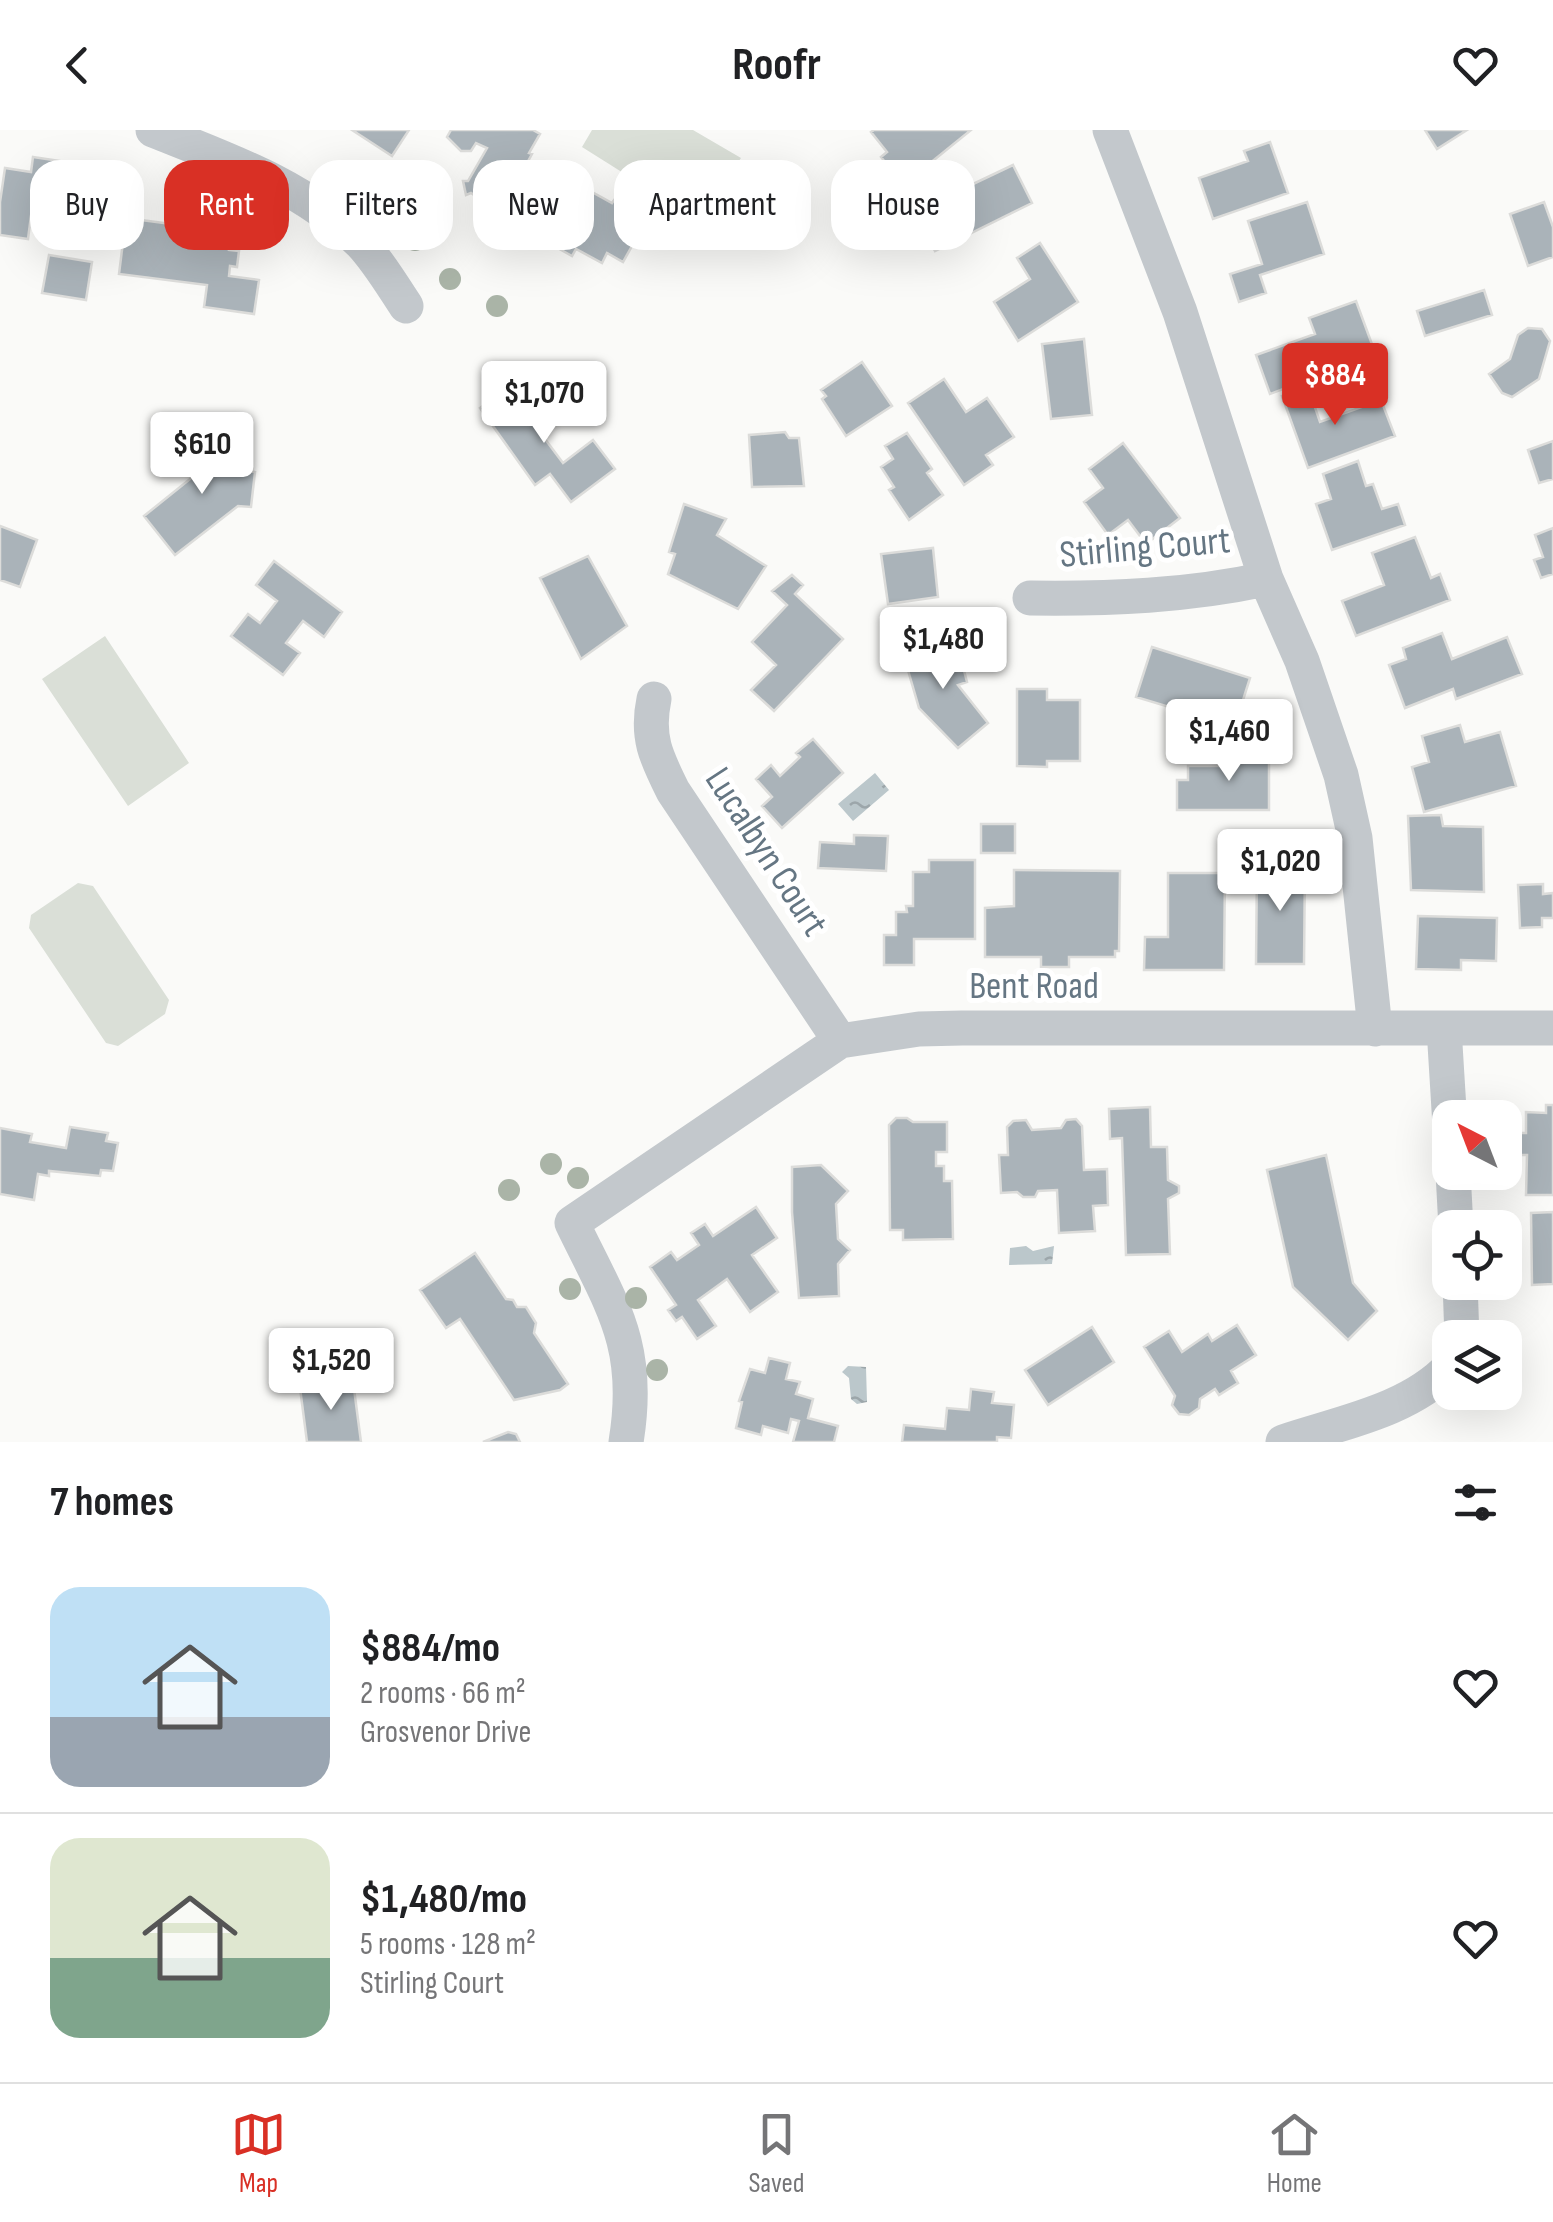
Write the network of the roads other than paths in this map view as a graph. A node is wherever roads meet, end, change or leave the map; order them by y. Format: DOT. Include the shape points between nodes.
graph roads {
  1 [pos="153,130"];
  2 [pos="1110,130"];
  3 [pos="406,306"];
  4 [pos="1266,578"];
  5 [pos="1030,598"];
  6 [pos="654,699"];
  7 [pos="1444,1028"];
  8 [pos="1553,1028"];
  9 [pos="1375,1029"];
  10 [pos="840,1042"];
  11 [pos="1448,1100"];
  12 [pos="1432,1386"];
  13 [pos="626,1442"];
  14 [pos="1283,1442"];
  1 -- 3 [label="street" via="266,175 318,205 364,246"];
  2 -- 4 [label="street" via="1180,312"];
  4 -- 5 [label="street, Stirling Court" via="1210,591"];
  4 -- 9 [label="street" via="1341,775 1356,838"];
  6 -- 10 [label="street, Lucalbyn Court" via="649,724 655,755 673,790"];
  7 -- 8 [label="street, Bent Road"];
  7 -- 9 [label="street, Bent Road"];
  7 -- 11 [label="street"];
  9 -- 10 [label="street, Bent Road" via="919,1028"];
  10 -- 13 [label="street, Bent Road" via="572,1223 620,1322 630,1360"];
  12 -- 14 [label="street"];
}
